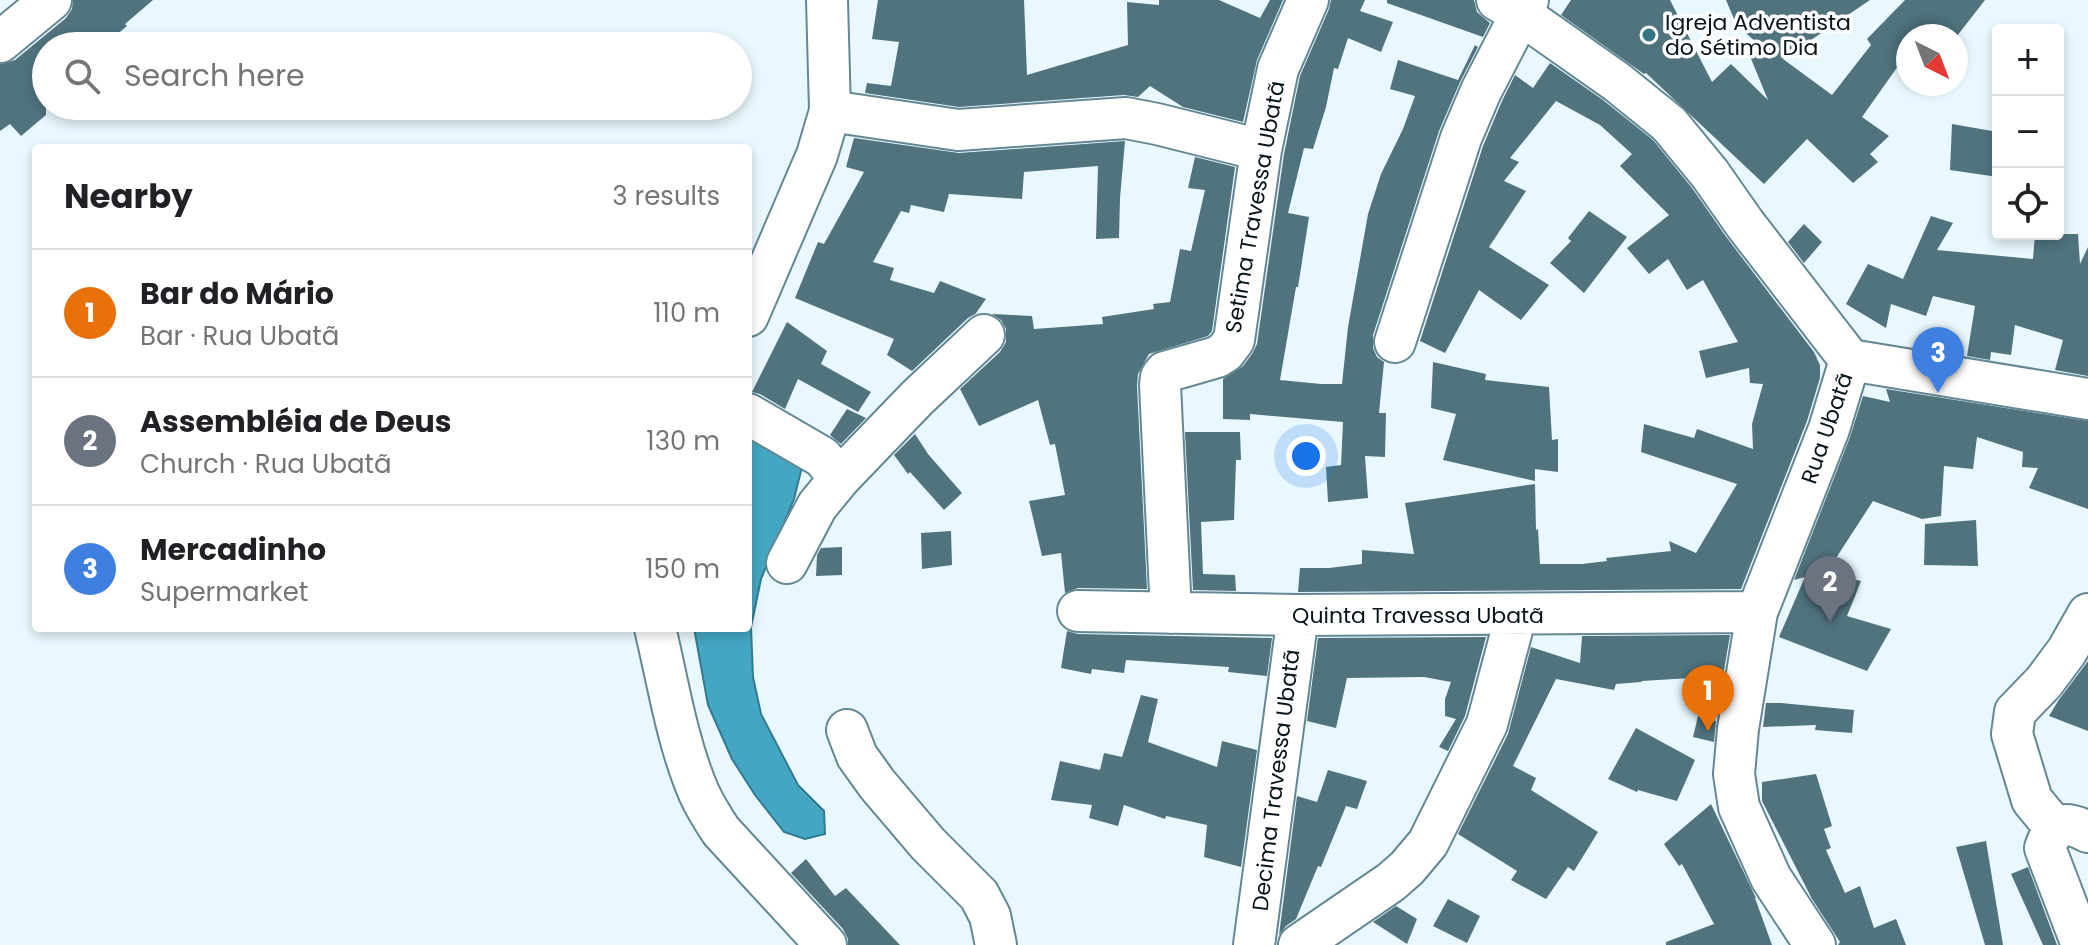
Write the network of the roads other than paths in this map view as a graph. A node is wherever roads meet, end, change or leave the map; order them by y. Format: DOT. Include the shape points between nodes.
graph roads {
  1 [pos="51,0"];
  2 [pos="827,0"];
  3 [pos="1308,0"];
  4 [pos="1515,5"];
  5 [pos="0,42"];
  6 [pos="830,111"];
  7 [pos="1261,150"];
  8 [pos="752,307"];
  9 [pos="984,335"];
  10 [pos="1395,342"];
  11 [pos="1850,360"];
  12 [pos="2088,399"];
  13 [pos="752,416"];
  14 [pos="840,478"];
  15 [pos="787,563"];
  16 [pos="1078,611"];
  17 [pos="1757,612"];
  18 [pos="1171,613"];
  19 [pos="2088,614"];
  20 [pos="1298,615"];
  21 [pos="1516,615"];
  22 [pos="656,632"];
  23 [pos="847,730"];
  24 [pos="2072,830"];
  25 [pos="826,945"];
  26 [pos="996,945"];
  27 [pos="1254,945"];
  28 [pos="1299,945"];
  29 [pos="1815,945"];
  30 [pos="2082,945"];
  1 -- 5 [label="street"];
  2 -- 6 [label="street"];
  3 -- 7 [label="street, Setima Travessa Ubatã" via="1278,69"];
  4 -- 10 [label="street" via="1461,138"];
  4 -- 11 [label="street, Rua Ubatã" via="1669,124"];
  6 -- 7 [label="street" via="958,130 1126,118"];
  6 -- 8 [label="street" via="817,155"];
  7 -- 18 [label="street, Setima Travessa Ubatã" via="1234,340 1217,357 1161,377"];
  9 -- 14 [label="street"];
  11 -- 12 [label="street"];
  11 -- 17 [label="street, Rua Ubatã" via="1829,429"];
  13 -- 14 [label="street" via="822,457"];
  14 -- 15 [label="street" via="817,506"];
  16 -- 18 [label="street, Quinta Travessa Ubatã"];
  17 -- 21 [label="street, Quinta Travessa Ubatã"];
  17 -- 29 [label="street, Rua Ubatã" via="1738,729 1734,774 1739,807 1771,878"];
  18 -- 20 [label="street, Quinta Travessa Ubatã"];
  19 -- 24 [label="street" via="2044,682 2015,712 2012,734 2032,800"];
  20 -- 21 [label="street, Quinta Travessa Ubatã"];
  20 -- 27 [label="street, Decima Travessa Ubatã"];
  21 -- 28 [label="street" via="1487,724 1428,843 1391,882"];
  22 -- 25 [label="street" via="679,731 710,813"];
  23 -- 26 [label="street" via="877,784 979,895"];
  24 -- 30 [label="street" via="2048,838 2045,848"];
}
